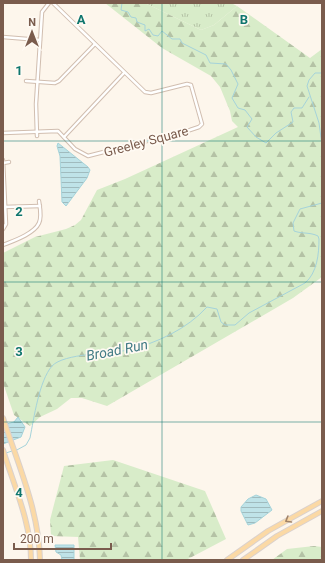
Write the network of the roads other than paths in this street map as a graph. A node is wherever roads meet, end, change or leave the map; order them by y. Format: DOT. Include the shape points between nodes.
graph roads {
  1 [pos="49,3"];
  2 [pos="53,3"];
  3 [pos="3,38"];
  4 [pos="40,40"];
  5 [pos="95,44"];
  6 [pos="124,73"];
  7 [pos="26,81"];
  8 [pos="38,81"];
  9 [pos="37,131"];
  10 [pos="3,133"];
  11 [pos="38,136"];
  12 [pos="64,137"];
  13 [pos="3,162"];
  14 [pos="9,162"];
  15 [pos="4,185"];
  16 [pos="39,201"];
  17 [pos="40,206"];
  18 [pos="4,207"];
  19 [pos="3,229"];
  20 [pos="3,245"];
  21 [pos="3,418"];
  22 [pos="3,450"];
  23 [pos="322,501"];
  24 [pos="322,511"];
  25 [pos="31,560"];
  26 [pos="40,560"];
  27 [pos="227,560"];
  28 [pos="244,560"];
  1 -- 4 [label="street" via="42,12"];
  2 -- 5 [label="street, Greeley Square"];
  3 -- 4 [label="street"];
  4 -- 8 [label="street"];
  5 -- 6 [label="street, Greeley Square"];
  5 -- 8 [label="street" via="60,81"];
  6 -- 12 [label="street"];
  6 -- 12 [label="street, Greeley Square" via="148,93 191,85 201,125 88,156"];
  7 -- 8 [label="street"];
  8 -- 9 [label="street"];
  9 -- 10 [label="street, Greeley Square"];
  9 -- 11 [label="street"];
  9 -- 12 [label="street, Greeley Square" via="56,131"];
  13 -- 14 [label="street"];
  13 -- 15 [label="street"];
  15 -- 18 [label="street"];
  16 -- 17 [label="street"];
  17 -- 18 [label="street"];
  17 -- 20 [label="street" via="40,218 35,228"];
  18 -- 19 [label="street" via="6,224"];
  21 -- 26 [label="main road" via="35,520"];
  22 -- 25 [label="main road" via="26,524"];
  23 -- 27 [label="main road, one-way" via="280,524"];
  24 -- 28 [label="main road" via="277,536"];
}
